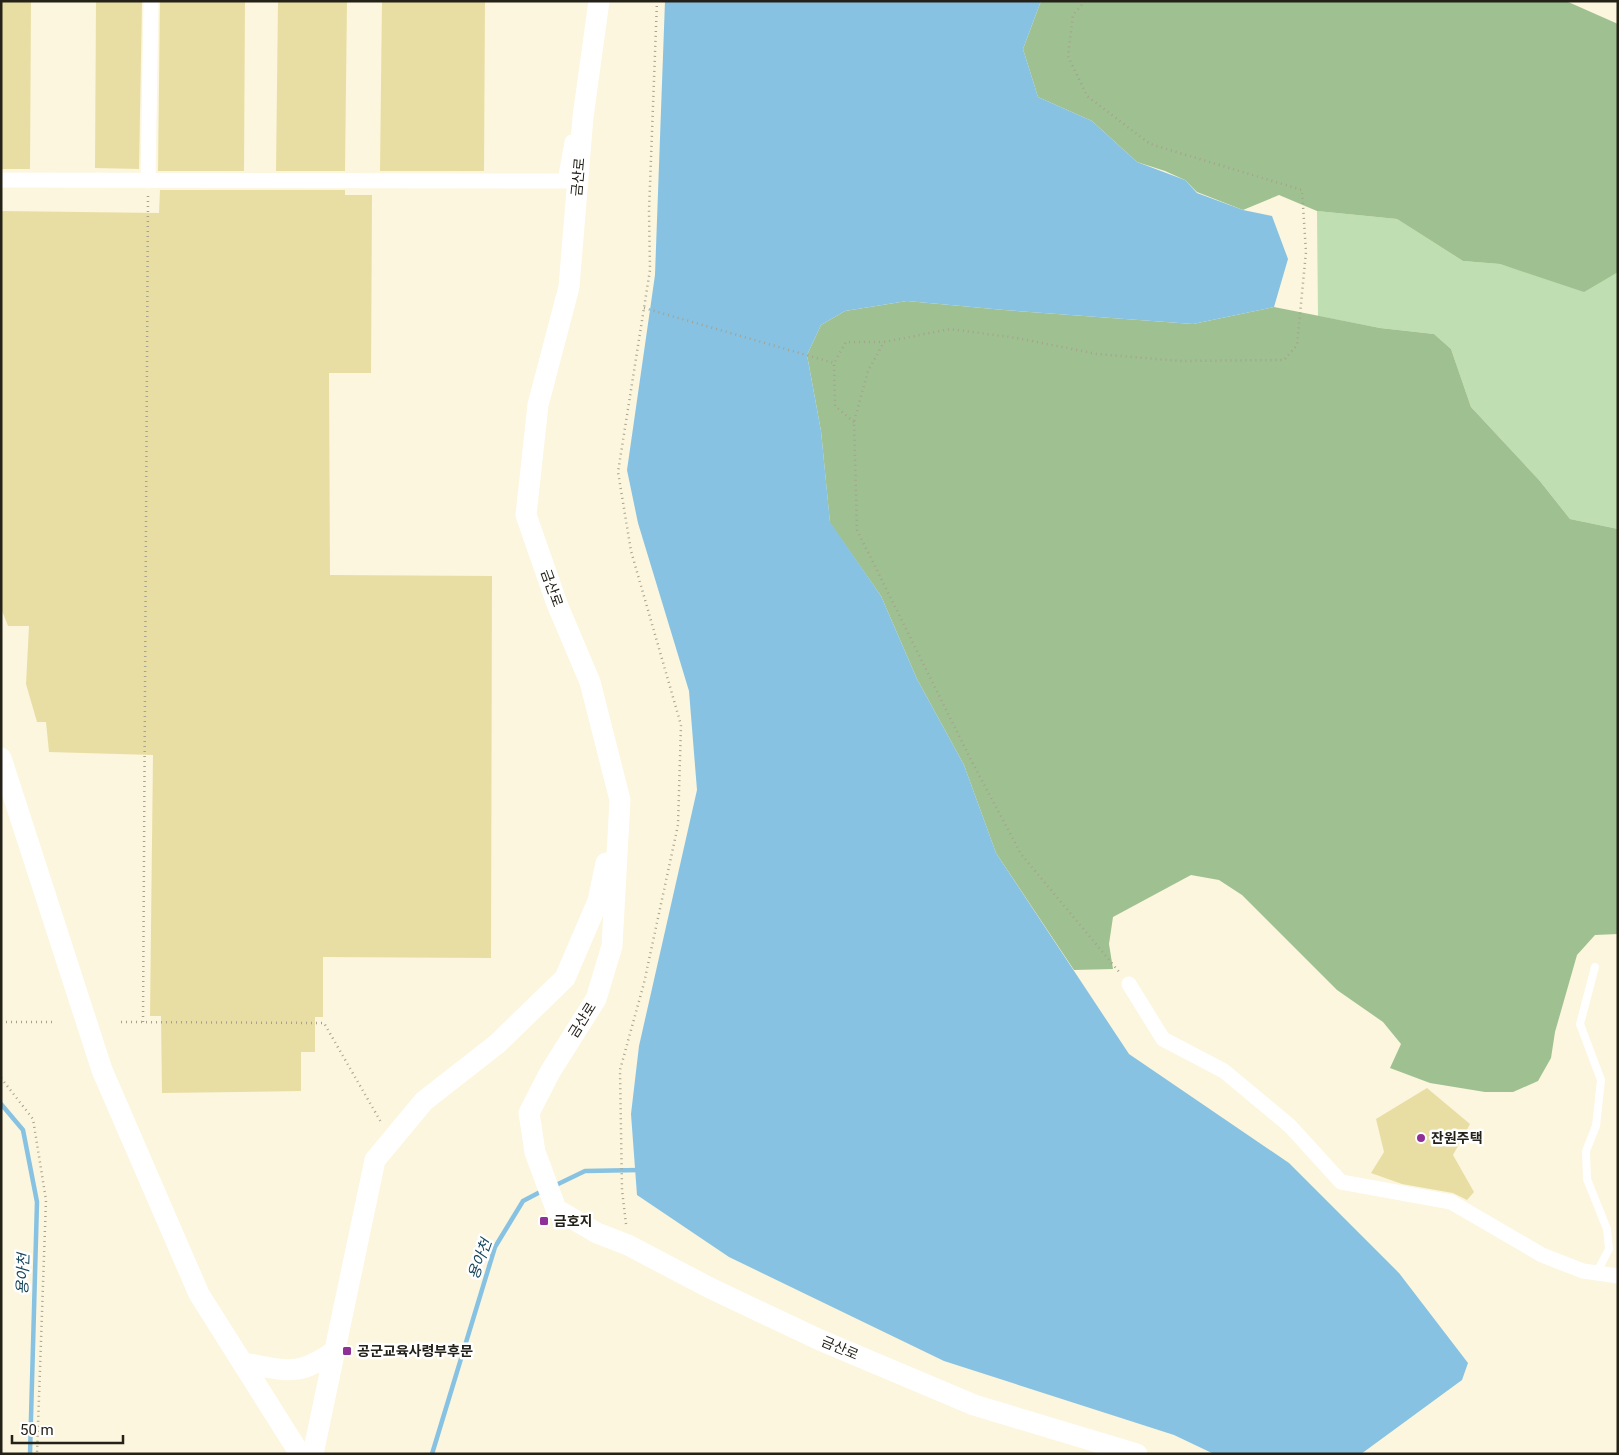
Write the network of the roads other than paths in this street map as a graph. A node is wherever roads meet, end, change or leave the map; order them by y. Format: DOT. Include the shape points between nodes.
graph roads {
  1 [pos="151,1"];
  2 [pos="598,7"];
  3 [pos="1,180"];
  4 [pos="148,181"];
  5 [pos="1,758"];
  6 [pos="620,800"];
  7 [pos="1595,967"];
  8 [pos="1129,984"];
  9 [pos="1597,1272"];
  10 [pos="1618,1276"];
  11 [pos="335,1351"];
  12 [pos="243,1363"];
  13 [pos="300,1454"];
  14 [pos="313,1454"];
  15 [pos="1137,1454"];
  1 -- 4 [label="street"];
  2 -- 4 [label="street" via="585,40 565,181"];
  2 -- 6 [label="street, 금산로" via="583,117 569,287 538,405 526,515 557,604 590,682"];
  3 -- 4 [label="street"];
  5 -- 12 [label="street" via="102,1070 199,1294"];
  6 -- 11 [label="street" via="598,901 565,978 497,1044 424,1101 375,1160"];
  6 -- 15 [label="street, 금산로" via="612,946 596,999 550,1072 529,1113 535,1152 556,1209 597,1233 628,1245 820,1340 974,1405"];
  7 -- 9 [label="lane" via="1580,1024 1600,1080 1596,1126 1586,1151 1587,1179 1607,1236 1608,1249"];
  8 -- 9 [label="street" via="1163,1039 1224,1071 1290,1126 1341,1182 1451,1202 1542,1255 1583,1271"];
  9 -- 10 [label="street"];
  11 -- 12 [label="street" via="302,1370"];
  11 -- 14 [label="street"];
  12 -- 13 [label="street"];
}
